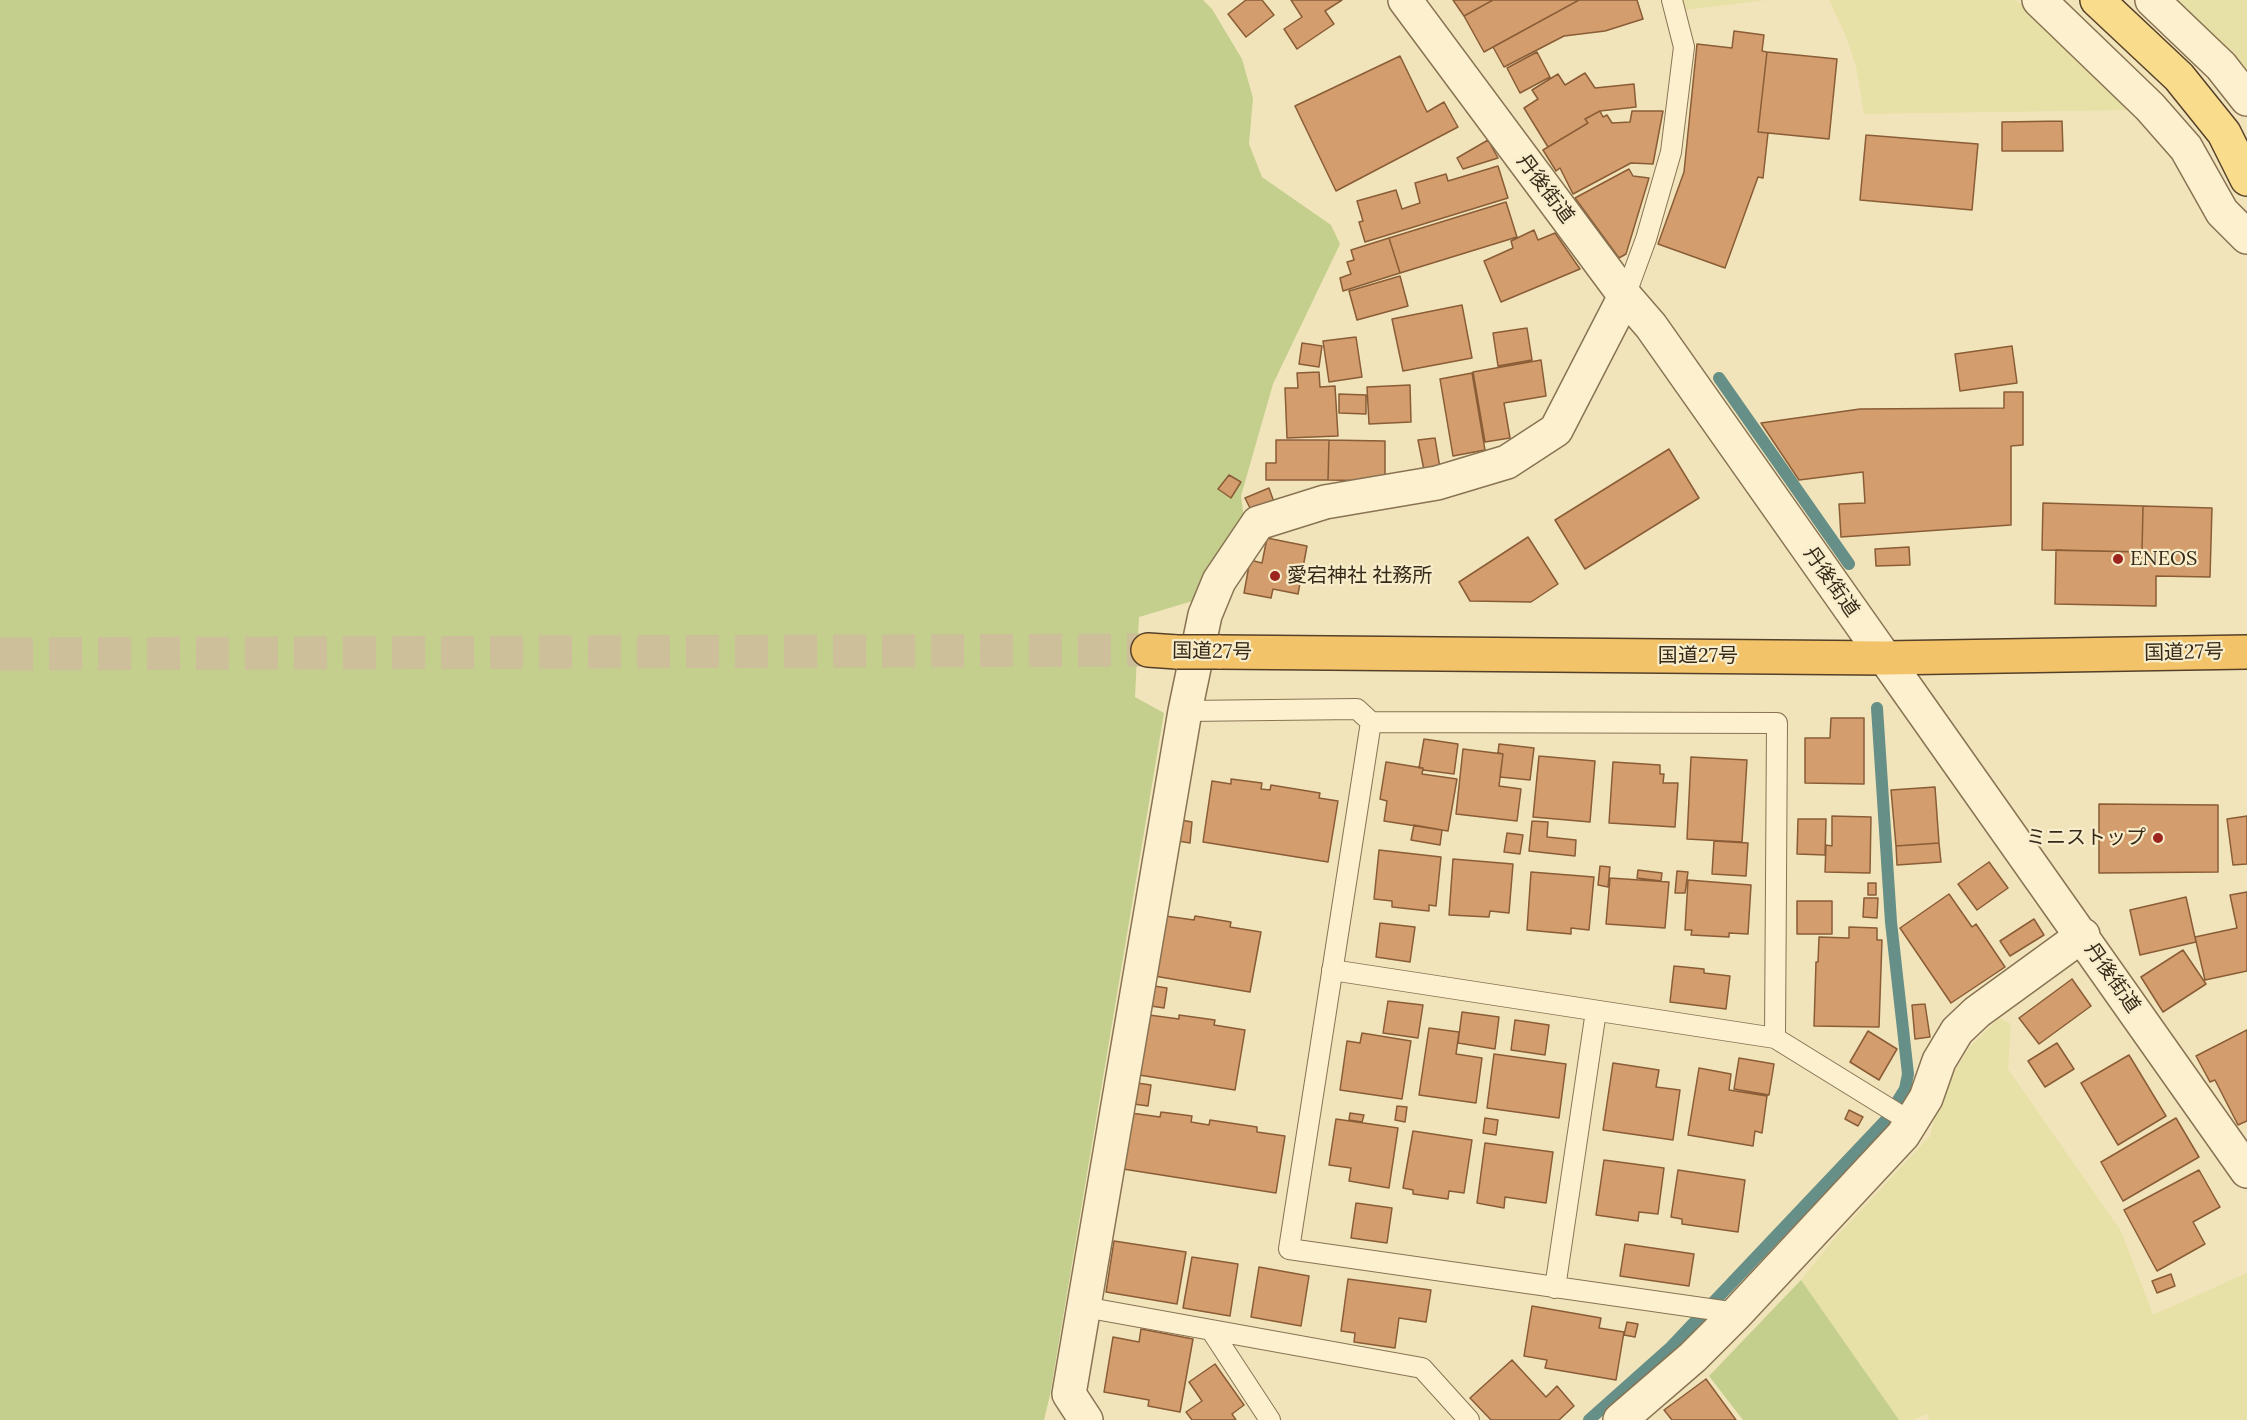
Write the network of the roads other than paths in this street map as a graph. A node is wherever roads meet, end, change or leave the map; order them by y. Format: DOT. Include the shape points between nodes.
graph roads {
  1 [pos="1405,0"];
  2 [pos="1672,0"];
  3 [pos="2039,0"];
  4 [pos="2097,0"];
  5 [pos="2152,0"];
  6 [pos="2247,99"];
  7 [pos="2247,179"];
  8 [pos="2247,237"];
  9 [pos="1625,296"];
  10 [pos="1163,651"];
  11 [pos="2247,652"];
  12 [pos="1885,658"];
  13 [pos="1185,711"];
  14 [pos="1371,722"];
  15 [pos="2083,935"];
  16 [pos="1332,970"];
  17 [pos="1596,1011"];
  18 [pos="1775,1038"];
  19 [pos="1898,1115"];
  20 [pos="2247,1171"];
  21 [pos="1555,1288"];
  22 [pos="1084,1307"];
  23 [pos="1727,1312"];
  24 [pos="1211,1330"];
  25 [pos="1086,1420"];
  26 [pos="1270,1420"];
  27 [pos="1469,1420"];
  28 [pos="1620,1420"];
  1 -- 9 [label="street, 丹後街道"];
  2 -- 9 [label="lane" via="1684,47 1671,152"];
  3 -- 8 [label="street" via="2150,106 2186,148 2222,212"];
  4 -- 7 [label="main road" via="2179,78 2224,134"];
  5 -- 6 [label="street" via="2221,66"];
  9 -- 12 [label="street, 丹後街道" via="1651,326"];
  9 -- 13 [label="street" via="1556,430 1507,462 1437,483 1325,502 1258,523 1219,581 1205,615"];
  10 -- 12 [label="highway, 国道27号, bridge"];
  11 -- 12 [label="highway, 国道27号"];
  12 -- 15 [label="street, 丹後街道"];
  13 -- 14 [label="lane" via="1357,709"];
  13 -- 22 [label="street"];
  14 -- 16 [label="lane"];
  14 -- 18 [label="lane" via="1777,723"];
  15 -- 19 [label="street" via="1957,1031 1939,1061 1926,1098"];
  15 -- 20 [label="street, 丹後街道"];
  16 -- 17 [label="lane"];
  16 -- 21 [label="lane" via="1289,1250"];
  17 -- 18 [label="lane"];
  17 -- 21 [label="lane"];
  18 -- 19 [label="lane"];
  19 -- 23 [label="street" via="1904,1135"];
  21 -- 23 [label="lane"];
  22 -- 24 [label="lane"];
  22 -- 25 [label="street" via="1069,1394"];
  23 -- 28 [label="street" via="1694,1357"];
  24 -- 26 [label="lane"];
  24 -- 27 [label="lane" via="1422,1368"];
}
